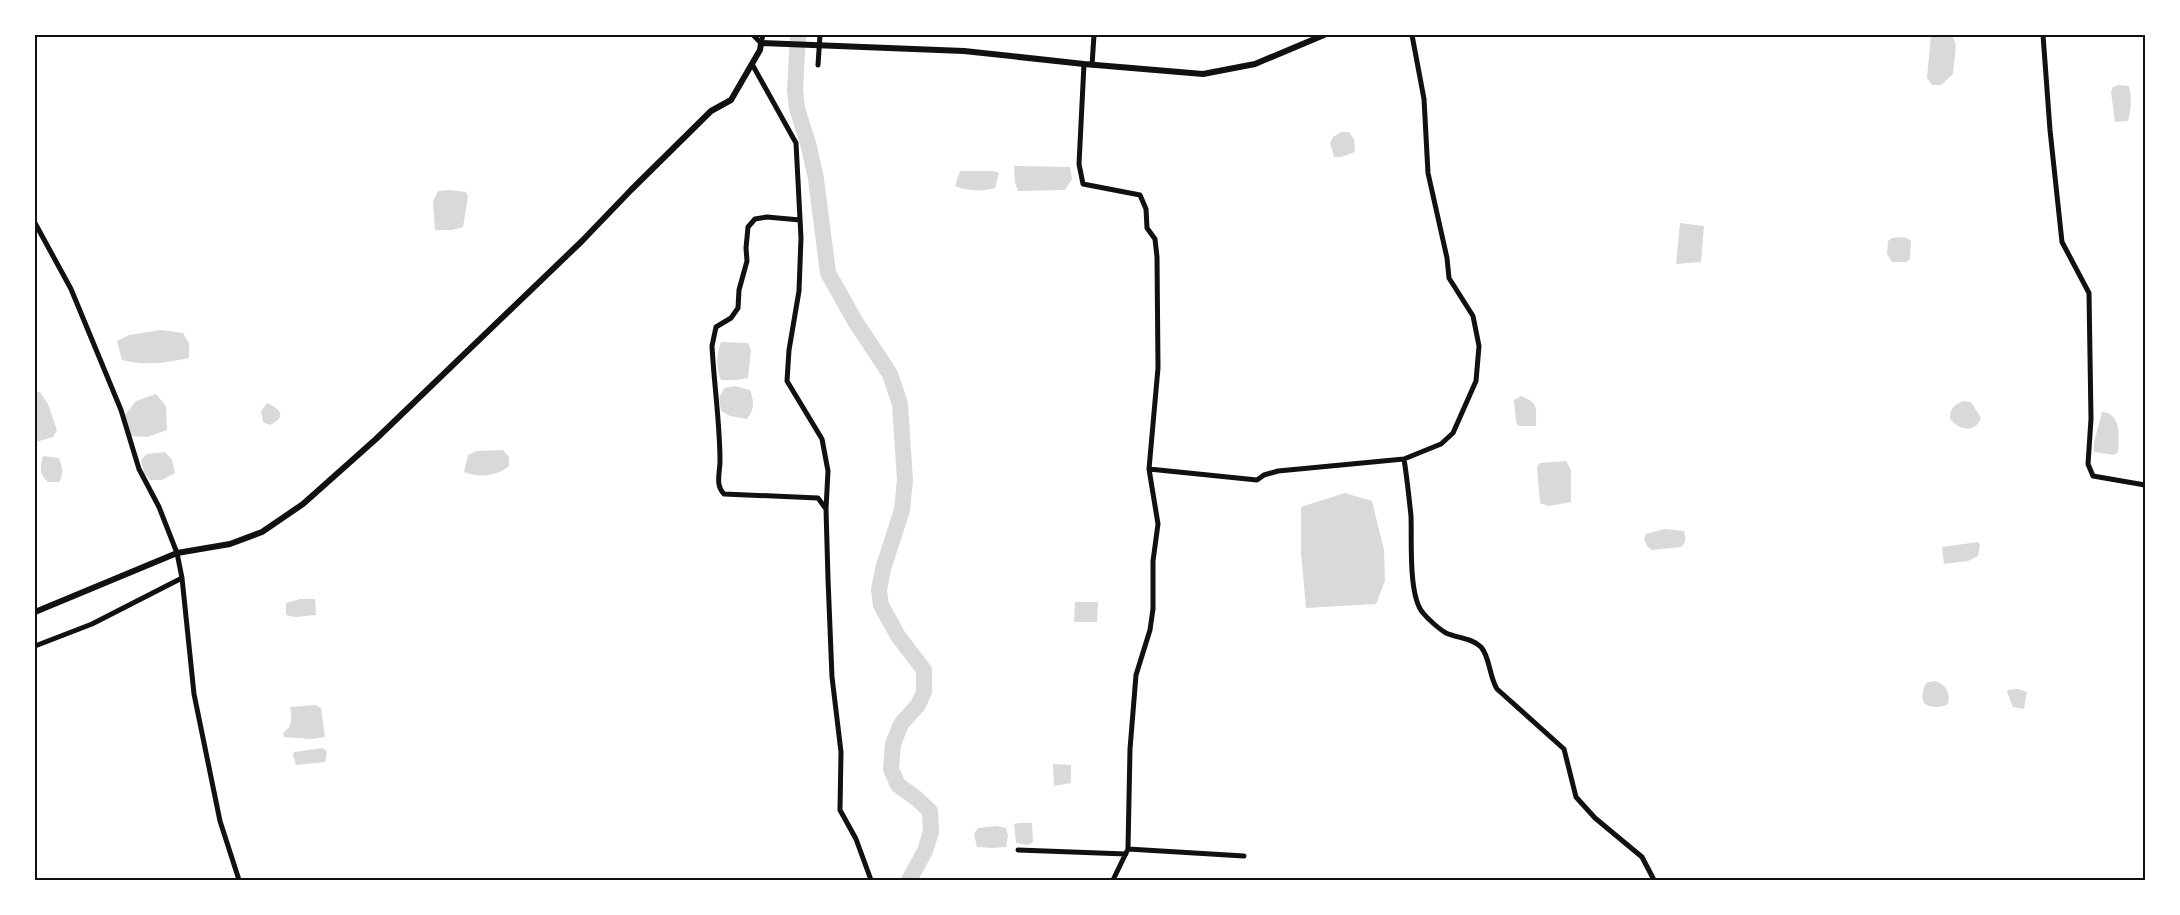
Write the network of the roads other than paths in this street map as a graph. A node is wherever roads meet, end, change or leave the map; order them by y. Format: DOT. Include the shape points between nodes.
graph roads {
  1 [pos="753,35"];
  2 [pos="763,35"];
  3 [pos="820,35"];
  4 [pos="1094,35"];
  5 [pos="1324,35"];
  6 [pos="1412,35"];
  7 [pos="2043,35"];
  8 [pos="762,43"];
  9 [pos="818,45"];
  10 [pos="752,64"];
  11 [pos="1084,64"];
  12 [pos="818,65"];
  13 [pos="1092,65"];
  14 [pos="800,220"];
  15 [pos="35,223"];
  16 [pos="1404,459"];
  17 [pos="1149,469"];
  18 [pos="2145,485"];
  19 [pos="826,508"];
  20 [pos="177,553"];
  21 [pos="182,578"];
  22 [pos="35,612"];
  23 [pos="35,646"];
  24 [pos="1018,850"];
  25 [pos="1127,852"];
  26 [pos="1244,856"];
  27 [pos="239,880"];
  28 [pos="871,880"];
  29 [pos="1113,880"];
  30 [pos="1654,880"];
  1 -- 8 [label="street"];
  2 -- 8 [label="street"];
  3 -- 9 [label="street"];
  4 -- 13 [label="street"];
  5 -- 13 [label="street" via="1255,64 1203,74"];
  6 -- 16 [label="street" via="1424,100 1428,173 1447,258 1448,278 1474,316 1479,346 1476,381 1453,433 1441,444"];
  7 -- 18 [label="street" via="2062,242 2089,293 2091,418 2088,464 2094,476"];
  8 -- 9 [label="street"];
  8 -- 10 [label="street"];
  9 -- 11 [label="street" via="964,51"];
  9 -- 12 [label="street"];
  10 -- 14 [label="street" via="796,143"];
  10 -- 20 [label="street" via="731,100 711,111 582,242 310,498 262,532 230,544"];
  11 -- 13 [label="street"];
  11 -- 17 [label="street" via="1080,179 1083,184 1140,195 1146,209 1147,228 1155,240 1158,368"];
  14 -- 19 [label="street" via="799,291 787,381 822,439 828,471"];
  14 -- 19 [label="street" via="755,219 748,227 747,261 738,308 731,318 716,327 712,346 720,462 718,481 724,494 818,498"];
  15 -- 20 [label="street" via="71,289 121,410 139,469 159,507"];
  16 -- 17 [label="street" via="1278,471 1257,480"];
  16 -- 30 [label="street" via="1412,565 1417,603 1422,613 1446,632 1480,647 1488,658 1491,680 1497,689 1564,749 1576,797 1595,818 1642,857"];
  17 -- 25 [label="street" via="1158,524 1153,561 1153,610 1136,675"];
  19 -- 28 [label="street" via="832,677 841,752 840,810 856,839"];
  20 -- 21 [label="street"];
  20 -- 22 [label="street"];
  21 -- 23 [label="street" via="92,624"];
  21 -- 27 [label="street" via="196,703 220,821"];
  24 -- 25 [label="street"];
  25 -- 26 [label="street"];
  25 -- 29 [label="street"];
}
